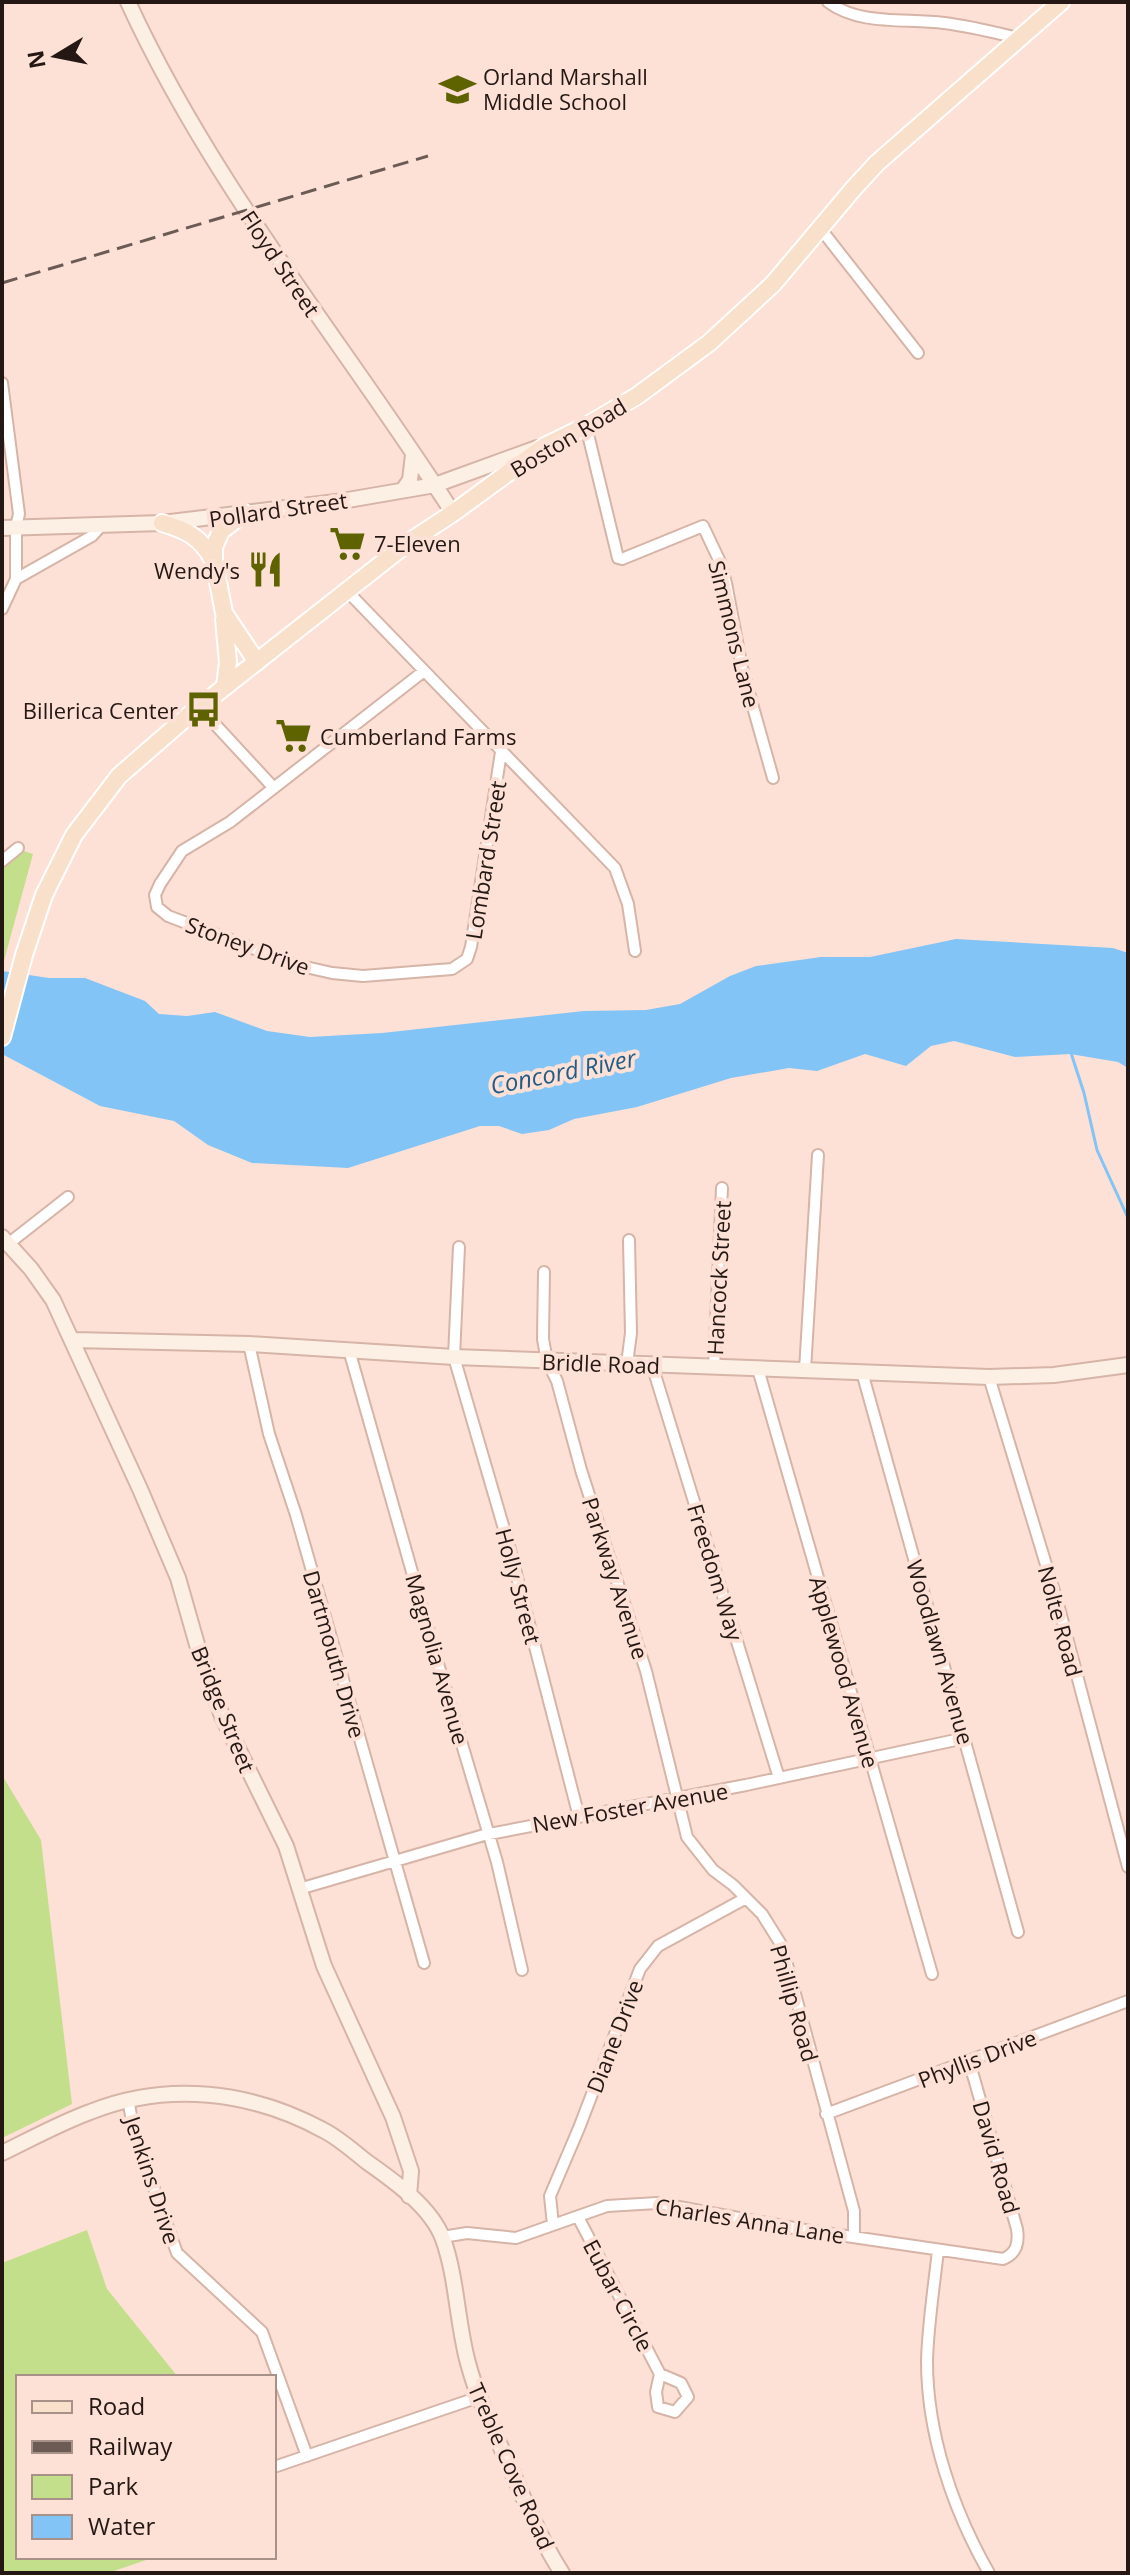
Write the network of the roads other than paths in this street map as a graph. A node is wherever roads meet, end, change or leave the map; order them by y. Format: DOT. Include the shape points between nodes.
graph roads {
  1 [pos="128,2"];
  2 [pos="828,2"];
  3 [pos="1061,2"];
  4 [pos="1018,38"];
  5 [pos="820,228"];
  6 [pos="918,353"];
  7 [pos="2,383"];
  8 [pos="586,426"];
  9 [pos="545,446"];
  10 [pos="413,455"];
  11 [pos="435,485"];
  12 [pos="403,490"];
  13 [pos="244,513"];
  14 [pos="453,513"];
  15 [pos="162,523"];
  16 [pos="101,526"];
  17 [pos="9,528"];
  18 [pos="214,561"];
  19 [pos="16,579"];
  20 [pos="348,592"];
  21 [pos="2,609"];
  22 [pos="224,613"];
  23 [pos="257,662"];
  24 [pos="424,671"];
  25 [pos="225,687"];
  26 [pos="199,707"];
  27 [pos="501,752"];
  28 [pos="773,778"];
  29 [pos="273,787"];
  30 [pos="18,848"];
  31 [pos="2,861"];
  32 [pos="635,951"];
  33 [pos="460,964"];
  34 [pos="2,1037"];
  35 [pos="818,1155"];
  36 [pos="722,1188"];
  37 [pos="68,1197"];
  38 [pos="5,1240"];
  39 [pos="629,1240"];
  40 [pos="459,1247"];
  41 [pos="544,1272"];
  42 [pos="73,1340"];
  43 [pos="249,1344"];
  44 [pos="349,1350"];
  45 [pos="454,1357"];
  46 [pos="547,1361"];
  47 [pos="627,1364"];
  48 [pos="652,1365"];
  49 [pos="714,1368"];
  50 [pos="758,1369"];
  51 [pos="1127,1369"];
  52 [pos="805,1370"];
  53 [pos="862,1372"];
  54 [pos="989,1377"];
  55 [pos="965,1738"];
  56 [pos="870,1759"];
  57 [pos="779,1778"];
  58 [pos="677,1799"];
  59 [pos="579,1817"];
  60 [pos="488,1834"];
  61 [pos="396,1861"];
  62 [pos="1128,1867"];
  63 [pos="299,1889"];
  64 [pos="746,1898"];
  65 [pos="1018,1932"];
  66 [pos="424,1963"];
  67 [pos="522,1970"];
  68 [pos="932,1974"];
  69 [pos="1128,2001"];
  70 [pos="969,2061"];
  71 [pos="128,2099"];
  72 [pos="826,2114"];
  73 [pos="2,2153"];
  74 [pos="409,2196"];
  75 [pos="578,2217"];
  76 [pos="553,2225"];
  77 [pos="442,2237"];
  78 [pos="854,2237"];
  79 [pos="938,2250"];
  80 [pos="1013,2253"];
  81 [pos="660,2374"];
  82 [pos="479,2397"];
  83 [pos="307,2456"];
  84 [pos="276,2466"];
  85 [pos="562,2573"];
  86 [pos="989,2573"];
  1 -- 10 [label="main road, Floyd Street" via="172,91 249,217"];
  2 -- 4 [label="street" via="869,18 964,26"];
  3 -- 4 [label="main road, Boston Road"];
  4 -- 5 [label="main road, Boston Road" via="890,151"];
  5 -- 6 [label="street"];
  5 -- 8 [label="main road, Boston Road" via="773,284 709,343"];
  7 -- 17 [label="street" via="19,514"];
  8 -- 9 [label="main road, Boston Road"];
  8 -- 28 [label="street, Simmons Lane" via="618,558 703,526 721,564 742,668"];
  9 -- 11 [label="main road, Pollard Street"];
  9 -- 14 [label="main road, Boston Road"];
  10 -- 11 [label="main road, Floyd Street"];
  10 -- 12 [label="main road"];
  11 -- 12 [label="main road, Pollard Street"];
  11 -- 14 [label="main road, Floyd Street"];
  12 -- 13 [label="main road, Pollard Street"];
  13 -- 15 [label="main road, Pollard Street"];
  13 -- 18 [label="main road" via="221,531"];
  14 -- 20 [label="main road, Boston Road"];
  15 -- 16 [label="main road, Pollard Street"];
  15 -- 18 [label="main road" via="194,535"];
  16 -- 17 [label="main road, Pollard Street"];
  16 -- 19 [label="street"];
  17 -- 19 [label="street"];
  18 -- 22 [label="main road"];
  19 -- 21 [label="street"];
  20 -- 23 [label="main road, Boston Road"];
  20 -- 24 [label="street"];
  22 -- 23 [label="main road"];
  22 -- 25 [label="main road"];
  23 -- 25 [label="main road, Boston Road"];
  24 -- 27 [label="street"];
  24 -- 29 [label="street"];
  25 -- 26 [label="main road, Boston Road"];
  26 -- 29 [label="street"];
  26 -- 34 [label="main road, Boston Road" via="119,776 74,835 44,895"];
  27 -- 32 [label="street" via="615,868 628,904"];
  27 -- 33 [label="street, Lombard Street" via="471,947"];
  29 -- 33 [label="street, Stoney Drive" via="182,851 155,895 157,907 168,916 316,971 363,976 439,971"];
  30 -- 31 [label="street"];
  35 -- 52 [label="street"];
  36 -- 49 [label="street, Hancock Street"];
  37 -- 38 [label="street"];
  38 -- 42 [label="main road, Bridge Street" via="53,1300"];
  39 -- 47 [label="street"];
  40 -- 45 [label="street, Holly Street"];
  41 -- 46 [label="street, Parkway Avenue"];
  42 -- 43 [label="main road, Bridle Road"];
  42 -- 63 [label="main road, Bridge Street" via="178,1578 222,1716 286,1846"];
  43 -- 44 [label="main road, Bridle Road"];
  43 -- 61 [label="street, Dartmouth Drive" via="269,1434"];
  44 -- 45 [label="main road, Bridle Road"];
  44 -- 60 [label="street, Magnolia Avenue"];
  45 -- 46 [label="main road, Bridle Road"];
  45 -- 59 [label="street, Holly Street"];
  46 -- 47 [label="main road, Bridle Road"];
  46 -- 58 [label="street, Parkway Avenue" via="646,1671"];
  47 -- 48 [label="main road, Bridle Road"];
  48 -- 49 [label="main road, Bridle Road"];
  48 -- 57 [label="street, Freedom Way"];
  49 -- 50 [label="main road, Bridle Road"];
  50 -- 52 [label="main road, Bridle Road"];
  50 -- 56 [label="street, Applewood Avenue"];
  51 -- 54 [label="main road, Bridle Road"];
  52 -- 53 [label="main road, Bridle Road"];
  53 -- 54 [label="main road, Bridle Road"];
  53 -- 55 [label="street, Woodlawn Avenue"];
  54 -- 62 [label="street, Nolte Road" via="1058,1604"];
  55 -- 56 [label="street, New Foster Avenue"];
  55 -- 65 [label="street, Woodlawn Avenue"];
  56 -- 57 [label="street, New Foster Avenue"];
  56 -- 68 [label="street, Applewood Avenue"];
  57 -- 58 [label="street, New Foster Avenue"];
  58 -- 59 [label="street, New Foster Avenue"];
  58 -- 64 [label="street, Phillip Road" via="697,1854"];
  59 -- 60 [label="street, New Foster Avenue"];
  60 -- 61 [label="street, New Foster Avenue"];
  60 -- 67 [label="street, Magnolia Avenue"];
  61 -- 63 [label="street, New Foster Avenue"];
  61 -- 66 [label="street, Dartmouth Drive"];
  63 -- 74 [label="main road, Bridge Street" via="326,1972 405,2150 411,2171"];
  64 -- 72 [label="street, Phillip Road" via="782,1946"];
  64 -- 76 [label="street, Diane Drive" via="658,1946 640,1969 550,2196"];
  69 -- 70 [label="street, Phyllis Drive"];
  70 -- 72 [label="street, Phyllis Drive"];
  70 -- 80 [label="street, David Road" via="1017,2229"];
  71 -- 73 [label="main road, Treble Cove Road"];
  71 -- 74 [label="main road, Treble Cove Road" via="204,2093 277,2108 326,2131"];
  71 -- 83 [label="street, Jenkins Drive" via="134,2132 177,2253 262,2332"];
  72 -- 78 [label="street, Phillip Road" via="854,2211"];
  74 -- 77 [label="main road, Treble Cove Road"];
  75 -- 76 [label="street, Charles Anna Lane"];
  75 -- 78 [label="street, Charles Anna Lane" via="607,2206 657,2203"];
  75 -- 81 [label="street, Eubar Circle"];
  76 -- 77 [label="street, Charles Anna Lane" via="516,2238 467,2233"];
  77 -- 82 [label="main road, Treble Cove Road"];
  78 -- 79 [label="street, Charles Anna Lane"];
  79 -- 80 [label="street, Charles Anna Lane" via="999,2260"];
  79 -- 86 [label="street" via="927,2362 933,2415 951,2492"];
  82 -- 83 [label="street"];
  82 -- 85 [label="main road, Treble Cove Road"];
  83 -- 84 [label="street"];
}
